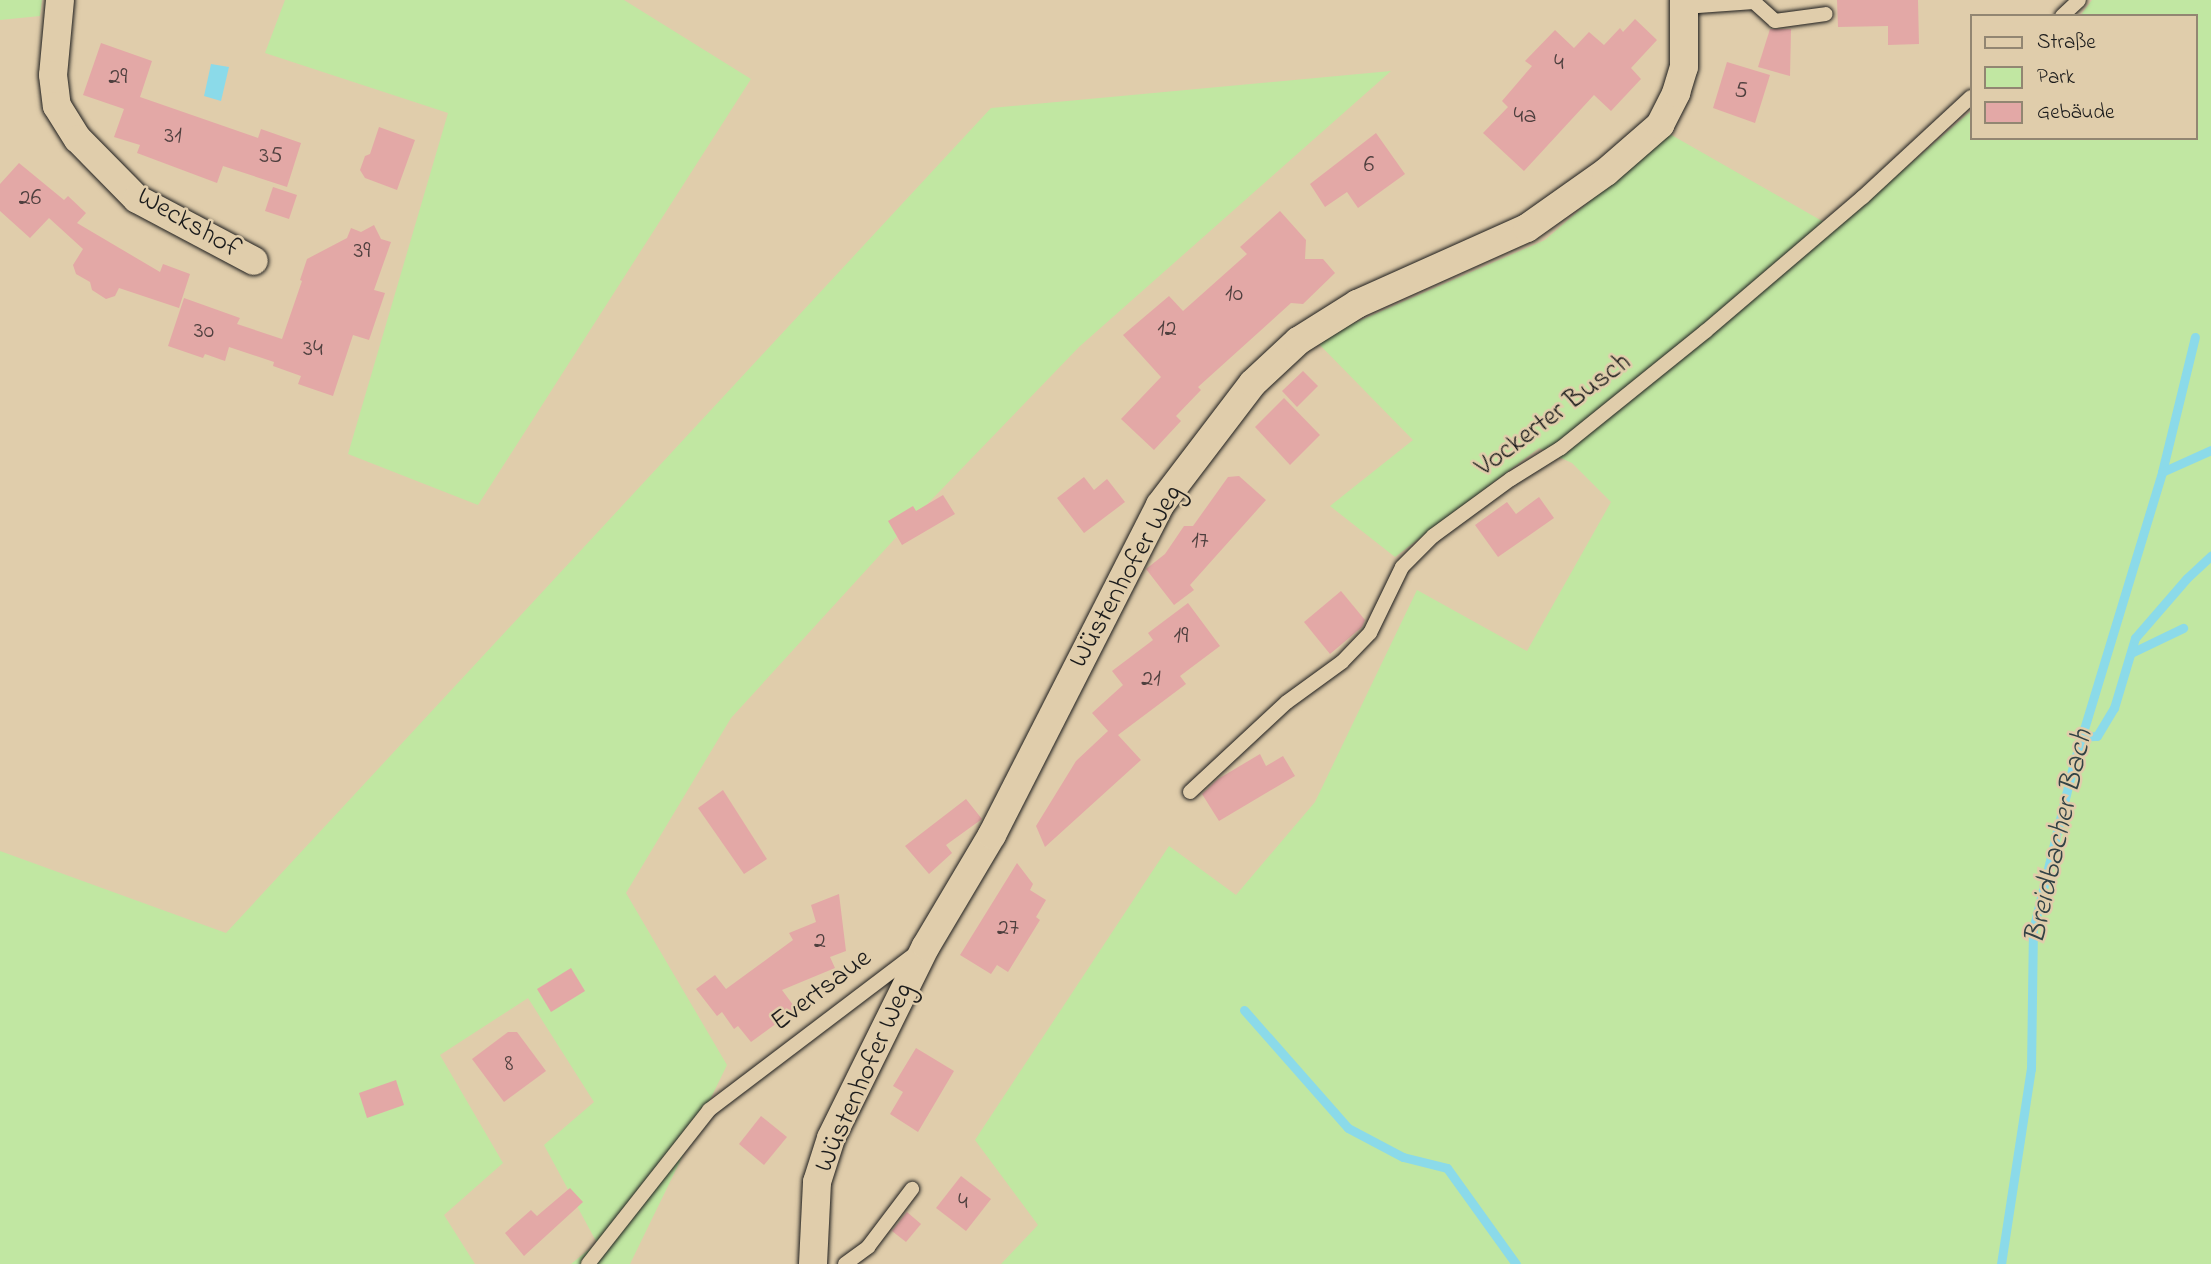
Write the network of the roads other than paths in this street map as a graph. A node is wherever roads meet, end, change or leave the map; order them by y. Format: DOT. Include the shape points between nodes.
graph roads {
  1 [pos="60,0"];
  2 [pos="2079,0"];
  3 [pos="1684,4"];
  4 [pos="1826,14"];
  5 [pos="2064,14"];
  6 [pos="1969,99"];
  7 [pos="254,261"];
  8 [pos="1190,792"];
  9 [pos="926,946"];
  10 [pos="912,1189"];
  11 [pos="588,1264"];
  12 [pos="814,1264"];
  13 [pos="845,1264"];
  1 -- 7 [label="street, Weckshof" via="53,75 57,106 78,139 137,199"];
  2 -- 5 [label="lane"];
  3 -- 4 [label="lane" via="1754,2 1775,21"];
  3 -- 9 [label="street, Wüstenhofer Weg" via="1684,67 1676,93 1660,125 1639,145 1527,228 1357,304 1319,326 1253,383 1160,505 992,835"];
  6 -- 8 [label="lane, Vockerter Busch" via="1853,206 1706,331 1561,448 1433,536 1402,567 1370,633"];
  9 -- 11 [label="lane, Evertsaue" via="709,1110"];
  9 -- 12 [label="street, Wüstenhofer Weg" via="831,1138 817,1182"];
  10 -- 13 [label="lane" via="868,1247"];
}
